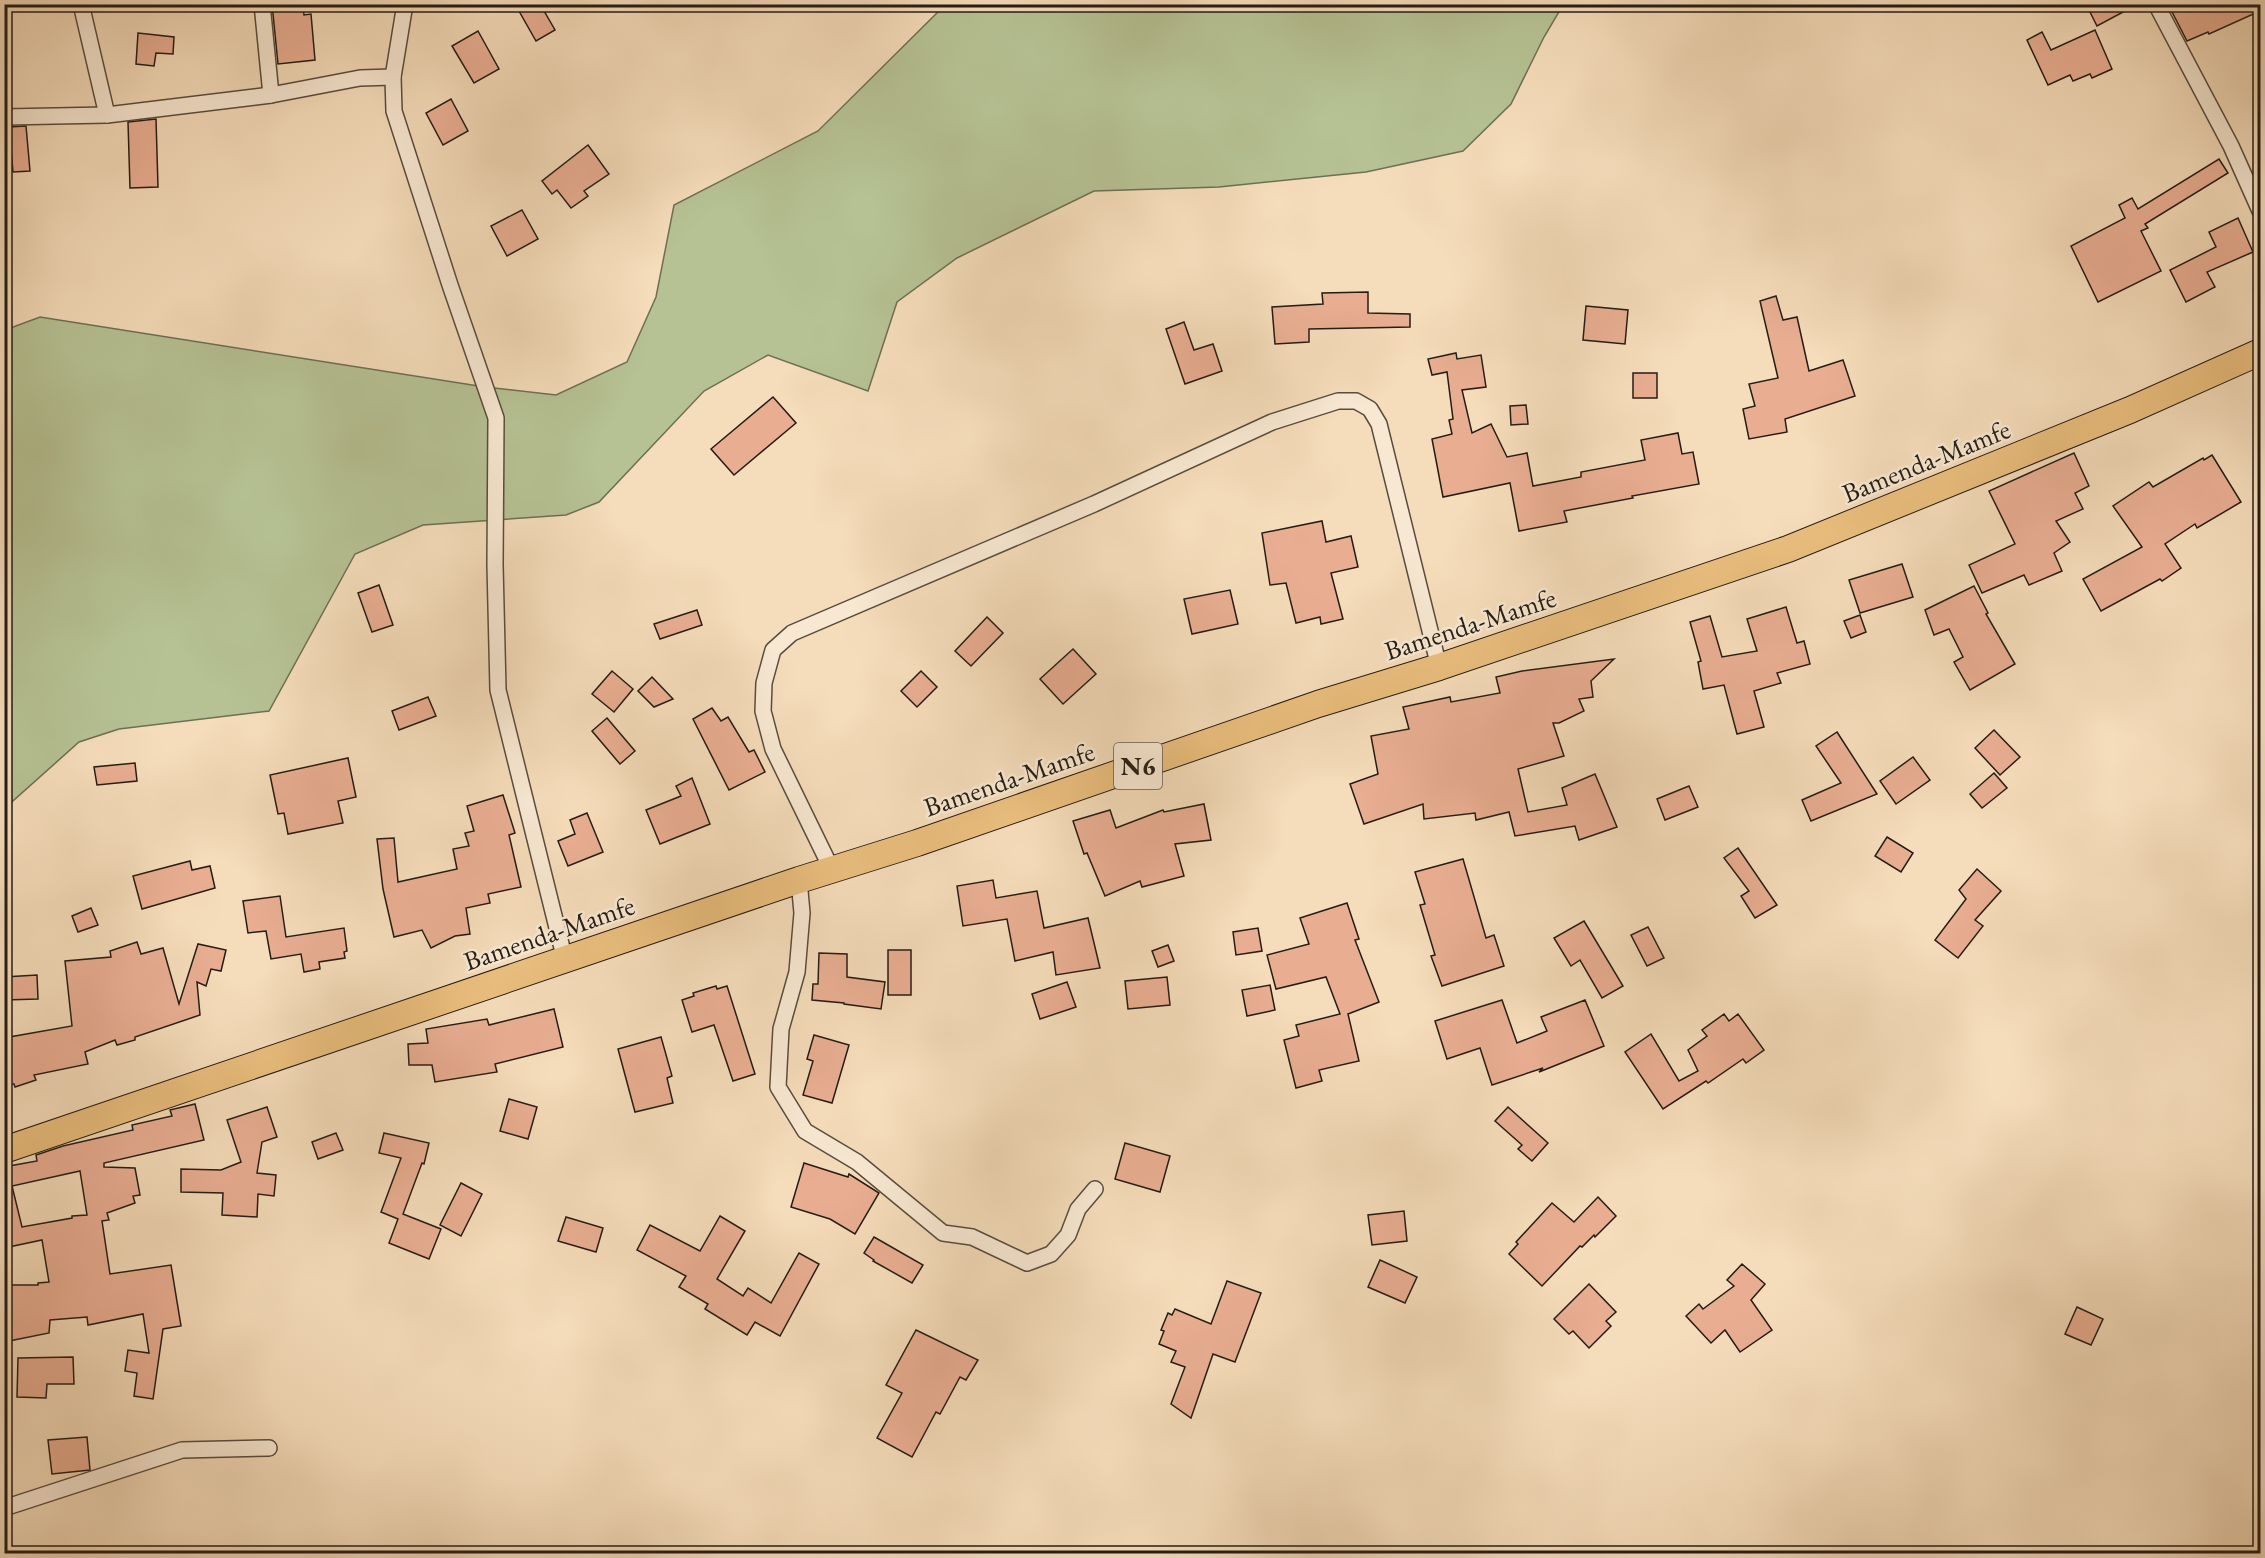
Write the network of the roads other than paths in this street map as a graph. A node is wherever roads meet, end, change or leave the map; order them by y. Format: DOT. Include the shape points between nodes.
graph roads {
  1 [pos="81,4"];
  2 [pos="262,4"];
  3 [pos="405,4"];
  4 [pos="2156,4"];
  5 [pos="393,77"];
  6 [pos="271,95"];
  7 [pos="108,116"];
  8 [pos="4,117"];
  9 [pos="2260,211"];
  10 [pos="2260,352"];
  11 [pos="1439,667"];
  12 [pos="832,870"];
  13 [pos="799,880"];
  14 [pos="565,960"];
  15 [pos="4,1150"];
  16 [pos="1095,1189"];
  17 [pos="269,1448"];
  18 [pos="4,1508"];
  1 -- 7 [label="street"];
  2 -- 6 [label="street"];
  3 -- 5 [label="street"];
  4 -- 9 [label="street" via="2231,146"];
  5 -- 6 [label="street" via="360,78"];
  5 -- 14 [label="street" via="394,111 496,418 498,690"];
  6 -- 7 [label="street"];
  7 -- 8 [label="street"];
  10 -- 11 [label="highway, Bamenda-Mamfe / N6" via="2130,410 1788,549"];
  11 -- 12 [label="highway, Bamenda-Mamfe / N6" via="1318,704"];
  11 -- 12 [label="street" via="1379,424 1370,409 1356,401 1338,400 1272,422 1094,504 792,633 773,650 764,683 763,711 773,749"];
  12 -- 13 [label="highway, Bamenda-Mamfe / N6"];
  13 -- 14 [label="highway, Bamenda-Mamfe / N6"];
  13 -- 16 [label="street" via="797,972 781,1029 778,1088 805,1131 857,1162 943,1233 972,1237 1027,1263 1052,1254 1068,1235 1078,1209"];
  14 -- 15 [label="highway, Bamenda-Mamfe / N6"];
  17 -- 18 [label="street" via="182,1450"];
}
